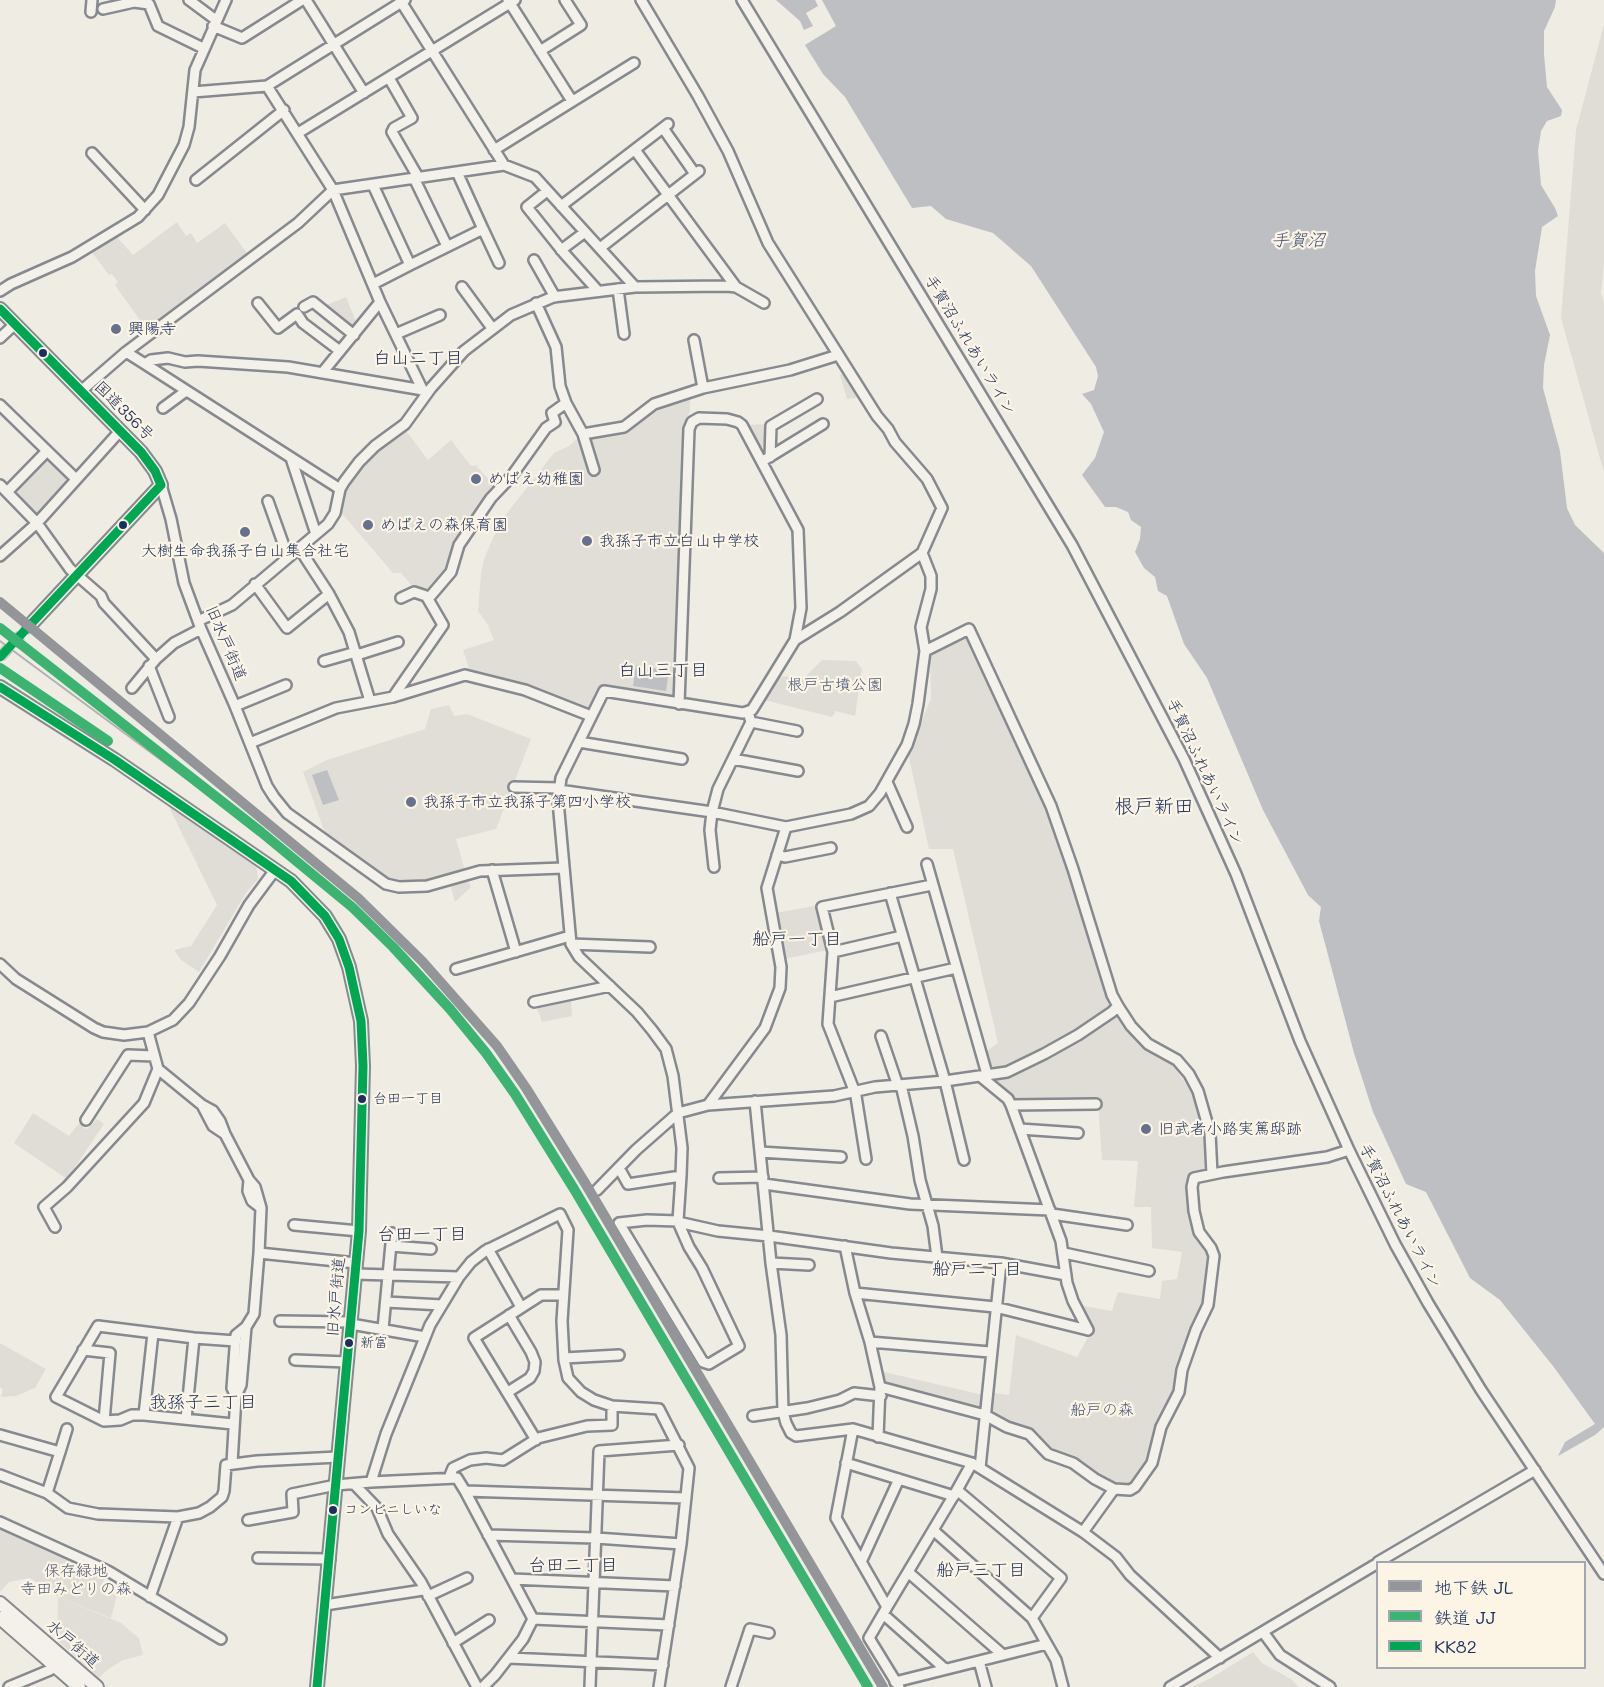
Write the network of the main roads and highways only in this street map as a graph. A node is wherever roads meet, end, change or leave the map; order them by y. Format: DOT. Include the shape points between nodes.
graph roads {
  1 [pos="0,309"];
  2 [pos="33,622"];
  3 [pos="0,687"];
  4 [pos="0,1603"];
  5 [pos="0,1618"];
  6 [pos="58,1662"];
  7 [pos="79,1687"];
  8 [pos="97,1687"];
  9 [pos="317,1687"];
  1 -- 2 [label="highway, 国道356号" via="149,461 161,485"];
  3 -- 9 [label="highway, 旧水戸街道" via="275,870 325,916 344,952 361,1021 363,1096 356,1268"];
  4 -- 6 [label="highway, 水戸街道"];
  5 -- 6 [label="highway, 水戸街道"];
  6 -- 7 [label="highway, 水戸街道"];
  6 -- 8 [label="highway, 水戸街道"];
}
